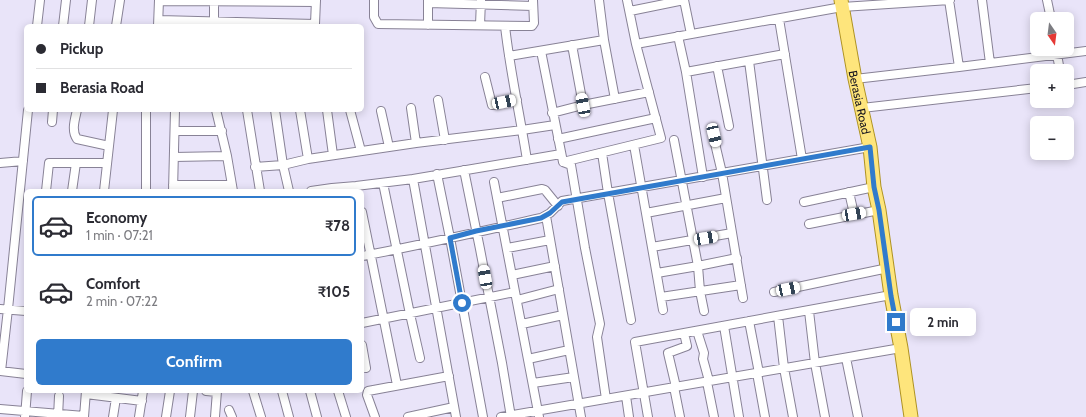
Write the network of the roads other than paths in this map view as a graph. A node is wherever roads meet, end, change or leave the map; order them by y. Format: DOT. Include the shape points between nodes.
graph roads {
  1 [pos="40,0"];
  2 [pos="66,0"];
  3 [pos="92,0"];
  4 [pos="120,0"];
  5 [pos="159,0"];
  6 [pos="374,0"];
  7 [pos="598,0"];
  8 [pos="627,0"];
  9 [pos="684,0"];
  10 [pos="950,0"];
  11 [pos="982,0"];
  12 [pos="1047,0"];
  13 [pos="214,1"];
  14 [pos="316,1"];
  15 [pos="428,2"];
  16 [pos="481,2"];
  17 [pos="533,3"];
  18 [pos="842,3"];
  19 [pos="630,11"];
  20 [pos="1050,12"];
  21 [pos="779,19"];
  22 [pos="214,21"];
  23 [pos="158,23"];
  24 [pos="37,24"];
  25 [pos="63,24"];
  26 [pos="89,24"];
  27 [pos="116,24"];
  28 [pos="201,24"];
  29 [pos="239,24"];
  30 [pos="428,24"];
  31 [pos="480,26"];
  32 [pos="505,26"];
  33 [pos="691,34"];
  34 [pos="678,36"];
  35 [pos="604,40"];
  36 [pos="636,44"];
  37 [pos="572,45"];
  38 [pos="541,51"];
  39 [pos="1074,51"];
  40 [pos="1086,51"];
  41 [pos="785,54"];
  42 [pos="509,56"];
  43 [pos="1033,56"];
  44 [pos="749,60"];
  45 [pos="990,63"];
  46 [pos="717,66"];
  47 [pos="959,67"];
  48 [pos="686,72"];
  49 [pos="485,76"];
  50 [pos="855,79"];
  51 [pos="1086,82"];
  52 [pos="1074,83"];
  53 [pos="1030,89"];
  54 [pos="649,92"];
  55 [pos="615,99"];
  56 [pos="438,100"];
  57 [pos="517,100"];
  58 [pos="583,105"];
  59 [pos="411,108"];
  60 [pos="862,108"];
  61 [pos="381,111"];
  62 [pos="28,112"];
  63 [pos="53,112"];
  64 [pos="77,112"];
  65 [pos="113,112"];
  66 [pos="146,112"];
  67 [pos="175,112"];
  68 [pos="217,112"];
  69 [pos="247,112"];
  70 [pos="275,112"];
  71 [pos="300,112"];
  72 [pos="327,112"];
  73 [pos="350,112"];
  74 [pos="552,113"];
  75 [pos="656,118"];
  76 [pos="52,122"];
  77 [pos="555,125"];
  78 [pos="729,126"];
  79 [pos="522,130"];
  80 [pos="175,131"];
  81 [pos="222,131"];
  82 [pos="714,135"];
  83 [pos="558,139"];
  84 [pos="445,140"];
  85 [pos="674,140"];
  86 [pos="416,143"];
  87 [pos="634,145"];
  88 [pos="109,146"];
  89 [pos="389,147"];
  90 [pos="870,147"];
  91 [pos="360,151"];
  92 [pos="602,152"];
  93 [pos="333,155"];
  94 [pos="227,156"];
  95 [pos="174,157"];
  96 [pos="562,158"];
  97 [pos="308,159"];
  98 [pos="802,159"];
  99 [pos="527,160"];
  100 [pos="23,161"];
  101 [pos="0,163"];
  102 [pos="76,163"];
  103 [pos="107,163"];
  104 [pos="283,164"];
  105 [pos="762,166"];
  106 [pos="256,167"];
  107 [pos="464,170"];
  108 [pos="722,173"];
  109 [pos="437,174"];
  110 [pos="703,177"];
  111 [pos="413,179"];
  112 [pos="682,180"];
  113 [pos="494,182"];
  114 [pos="383,183"];
  115 [pos="874,187"];
  116 [pos="173,188"];
  117 [pos="232,188"];
  118 [pos="642,188"];
  119 [pos="46,189"];
  120 [pos="72,189"];
  121 [pos="104,189"];
  122 [pos="146,189"];
  123 [pos="260,189"];
  124 [pos="289,189"];
  125 [pos="332,189"];
  126 [pos="357,189"];
  127 [pos="849,192"];
  128 [pos="608,193"];
  129 [pos="497,198"];
  130 [pos="726,198"];
  131 [pos="577,199"];
  132 [pos="767,200"];
  133 [pos="804,202"];
  134 [pos="558,206"];
  135 [pos="687,206"];
  136 [pos="879,210"];
  137 [pos="646,213"];
  138 [pos="854,214"];
  139 [pos="546,216"];
  140 [pos="364,221"];
  141 [pos="810,224"];
  142 [pos="502,226"];
  143 [pos="476,231"];
  144 [pos="732,233"];
  145 [pos="450,238"];
  146 [pos="550,240"];
  147 [pos="693,240"];
  148 [pos="425,244"];
  149 [pos="652,247"];
  150 [pos="507,248"];
  151 [pos="398,250"];
  152 [pos="371,254"];
  153 [pos="364,256"];
  154 [pos="736,258"];
  155 [pos="555,266"];
  156 [pos="698,266"];
  157 [pos="888,268"];
  158 [pos="657,273"];
  159 [pos="512,275"];
  160 [pos="741,284"];
  161 [pos="559,289"];
  162 [pos="700,290"];
  163 [pos="774,292"];
  164 [pos="516,296"];
  165 [pos="891,296"];
  166 [pos="661,297"];
  167 [pos="489,298"];
  168 [pos="743,298"];
  169 [pos="462,303"];
  170 [pos="436,308"];
  171 [pos="4,309"];
  172 [pos="663,310"];
  173 [pos="809,310"];
  174 [pos="24,311"];
  175 [pos="704,311"];
  176 [pos="410,314"];
  177 [pos="563,315"];
  178 [pos="778,316"];
  179 [pos="384,319"];
  180 [pos="631,320"];
  181 [pos="749,321"];
  182 [pos="364,323"];
  183 [pos="522,324"];
  184 [pos="724,326"];
  185 [pos="697,331"];
  186 [pos="684,333"];
  187 [pos="901,348"];
  188 [pos="569,350"];
  189 [pos="364,356"];
  190 [pos="420,358"];
  191 [pos="846,358"];
  192 [pos="528,359"];
  193 [pos="815,363"];
  194 [pos="366,368"];
  195 [pos="784,368"];
  196 [pos="0,371"];
  197 [pos="758,373"];
  198 [pos="24,374"];
  199 [pos="449,376"];
  200 [pos="574,377"];
  201 [pos="732,377"];
  202 [pos="708,381"];
  203 [pos="533,383"];
  204 [pos="397,385"];
  205 [pos="675,387"];
  206 [pos="644,392"];
  207 [pos="27,393"];
  208 [pos="86,393"];
  209 [pos="143,393"];
  210 [pos="170,393"];
  211 [pos="193,393"];
  212 [pos="217,393"];
  213 [pos="254,393"];
  214 [pos="283,393"];
  215 [pos="311,393"];
  216 [pos="339,393"];
  217 [pos="59,396"];
  218 [pos="626,396"];
  219 [pos="116,398"];
  220 [pos="606,399"];
  221 [pos="142,401"];
  222 [pos="578,404"];
  223 [pos="454,407"];
  224 [pos="0,409"];
  225 [pos="25,414"];
  226 [pos="539,414"];
  227 [pos="58,416"];
  228 [pos="420,416"];
  229 [pos="511,416"];
  230 [pos="84,417"];
  231 [pos="114,417"];
  232 [pos="139,417"];
  233 [pos="166,417"];
  234 [pos="190,417"];
  235 [pos="215,417"];
  236 [pos="262,417"];
  237 [pos="289,417"];
  238 [pos="317,417"];
  239 [pos="346,417"];
  240 [pos="375,417"];
  241 [pos="408,417"];
  242 [pos="456,417"];
  243 [pos="483,417"];
  244 [pos="501,417"];
  245 [pos="581,417"];
  246 [pos="629,417"];
  247 [pos="648,417"];
  248 [pos="680,417"];
  249 [pos="714,417"];
  250 [pos="739,417"];
  251 [pos="766,417"];
  252 [pos="793,417"];
  253 [pos="825,417"];
  254 [pos="858,417"];
  255 [pos="911,417"];
  1 -- 24 [label="street"];
  2 -- 25 [label="street"];
  3 -- 26 [label="street"];
  4 -- 27 [label="street"];
  5 -- 13 [label="street"];
  5 -- 23 [label="street"];
  6 -- 30 [label="street" via="374,17 378,24"];
  7 -- 35 [label="street"];
  8 -- 19 [label="street"];
  9 -- 19 [label="street"];
  9 -- 33 [label="street"];
  10 -- 18 [label="street"];
  10 -- 47 [label="street"];
  11 -- 45 [label="street"];
  12 -- 20 [label="street"];
  13 -- 14 [label="street"];
  13 -- 22 [label="street"];
  14 -- 29 [label="street" via="315,24"];
  15 -- 16 [label="street"];
  15 -- 30 [label="street"];
  16 -- 17 [label="street"];
  16 -- 31 [label="street"];
  17 -- 32 [label="street" via="532,26"];
  18 -- 21 [label="street"];
  18 -- 50 [label="main road, Berasia Road"];
  19 -- 36 [label="street"];
  21 -- 33 [label="street"];
  21 -- 41 [label="street"];
  22 -- 28 [label="street"];
  22 -- 29 [label="street"];
  23 -- 28 [label="street"];
  30 -- 31 [label="street"];
  31 -- 32 [label="street"];
  32 -- 42 [label="street"];
  33 -- 34 [label="street"];
  34 -- 36 [label="street"];
  34 -- 48 [label="street"];
  35 -- 37 [label="street"];
  35 -- 55 [label="street"];
  36 -- 54 [label="street"];
  37 -- 38 [label="street"];
  37 -- 58 [label="street"];
  38 -- 42 [label="street"];
  38 -- 74 [label="street"];
  39 -- 40 [label="street"];
  41 -- 44 [label="street"];
  41 -- 98 [label="street"];
  42 -- 57 [label="street"];
  43 -- 45 [label="street"];
  44 -- 46 [label="street"];
  44 -- 105 [label="street"];
  45 -- 47 [label="street"];
  46 -- 48 [label="street"];
  46 -- 78 [label="street"];
  47 -- 50 [label="street"];
  48 -- 110 [label="street"];
  49 -- 57 [label="street" via="492,105"];
  50 -- 60 [label="main road, Berasia Road"];
  51 -- 52 [label="street"];
  53 -- 60 [label="street"];
  54 -- 55 [label="street"];
  54 -- 75 [label="street"];
  55 -- 58 [label="street"];
  56 -- 84 [label="street"];
  57 -- 79 [label="street"];
  58 -- 74 [label="street"];
  59 -- 86 [label="street"];
  60 -- 90 [label="main road, Berasia Road"];
  61 -- 89 [label="street"];
  62 -- 100 [label="street"];
  63 -- 76 [label="street"];
  64 -- 88 [label="street" via="74,136 79,140"];
  65 -- 88 [label="street"];
  66 -- 122 [label="street"];
  67 -- 80 [label="street"];
  68 -- 81 [label="street"];
  69 -- 106 [label="street"];
  70 -- 104 [label="street"];
  71 -- 97 [label="street"];
  72 -- 93 [label="street"];
  73 -- 91 [label="street"];
  74 -- 77 [label="street"];
  75 -- 83 [label="street"];
  75 -- 87 [label="street" via="661,138"];
  77 -- 79 [label="street"];
  77 -- 83 [label="street"];
  79 -- 84 [label="street"];
  79 -- 99 [label="street"];
  80 -- 81 [label="street"];
  80 -- 95 [label="street"];
  81 -- 94 [label="street"];
  82 -- 108 [label="street"];
  83 -- 96 [label="street"];
  84 -- 86 [label="street"];
  85 -- 112 [label="street"];
  86 -- 89 [label="street"];
  87 -- 92 [label="street"];
  87 -- 118 [label="street"];
  88 -- 103 [label="street"];
  89 -- 91 [label="street"];
  90 -- 98 [label="street"];
  90 -- 115 [label="main road, Berasia Road"];
  91 -- 93 [label="street"];
  92 -- 96 [label="street"];
  92 -- 128 [label="street"];
  93 -- 97 [label="street"];
  94 -- 95 [label="street"];
  94 -- 117 [label="street"];
  95 -- 116 [label="street"];
  96 -- 99 [label="street"];
  96 -- 131 [label="street" via="571,165"];
  97 -- 104 [label="street"];
  98 -- 105 [label="street"];
  99 -- 107 [label="street"];
  100 -- 101 [label="street"];
  100 -- 171 [label="street"];
  102 -- 103 [label="street"];
  102 -- 119 [label="street" via="49,163"];
  102 -- 120 [label="street"];
  103 -- 121 [label="street"];
  104 -- 106 [label="street"];
  104 -- 124 [label="street"];
  105 -- 108 [label="street"];
  105 -- 132 [label="street"];
  106 -- 123 [label="street"];
  107 -- 109 [label="street"];
  107 -- 143 [label="street"];
  108 -- 110 [label="street"];
  108 -- 130 [label="street"];
  109 -- 111 [label="street"];
  109 -- 145 [label="street"];
  110 -- 112 [label="street"];
  111 -- 114 [label="street"];
  111 -- 148 [label="street"];
  112 -- 118 [label="street"];
  112 -- 135 [label="street"];
  113 -- 129 [label="street"];
  114 -- 126 [label="street"];
  114 -- 151 [label="street"];
  115 -- 127 [label="street"];
  115 -- 136 [label="main road, Berasia Road"];
  116 -- 117 [label="street"];
  118 -- 128 [label="street"];
  118 -- 137 [label="street"];
  125 -- 126 [label="street"];
  127 -- 133 [label="street"];
  127 -- 138 [label="street"];
  128 -- 131 [label="street"];
  128 -- 180 [label="street"];
  129 -- 134 [label="street" via="542,189"];
  129 -- 142 [label="street"];
  130 -- 135 [label="street"];
  130 -- 144 [label="street"];
  131 -- 134 [label="street" via="562,202"];
  131 -- 220 [label="street" via="600,324 597,337"];
  134 -- 139 [label="street"];
  135 -- 137 [label="street"];
  135 -- 147 [label="street"];
  136 -- 138 [label="street"];
  136 -- 157 [label="main road, Berasia Road"];
  137 -- 149 [label="street"];
  138 -- 141 [label="street"];
  139 -- 142 [label="street"];
  139 -- 146 [label="street"];
  140 -- 152 [label="street"];
  142 -- 143 [label="street"];
  142 -- 150 [label="street"];
  143 -- 145 [label="street"];
  143 -- 167 [label="street"];
  144 -- 147 [label="street"];
  144 -- 154 [label="street"];
  145 -- 148 [label="street"];
  145 -- 169 [label="street"];
  146 -- 150 [label="street"];
  146 -- 155 [label="street"];
  147 -- 149 [label="street"];
  147 -- 156 [label="street"];
  148 -- 151 [label="street"];
  148 -- 170 [label="street"];
  149 -- 158 [label="street"];
  150 -- 159 [label="street"];
  151 -- 152 [label="street"];
  151 -- 176 [label="street"];
  152 -- 153 [label="street"];
  152 -- 179 [label="street"];
  154 -- 156 [label="street"];
  154 -- 160 [label="street"];
  155 -- 159 [label="street"];
  155 -- 161 [label="street"];
  156 -- 158 [label="street"];
  156 -- 162 [label="street"];
  157 -- 163 [label="street"];
  157 -- 165 [label="main road, Berasia Road"];
  158 -- 166 [label="street"];
  159 -- 164 [label="street"];
  160 -- 162 [label="street"];
  160 -- 168 [label="street"];
  161 -- 164 [label="street"];
  161 -- 177 [label="street"];
  162 -- 166 [label="street"];
  162 -- 175 [label="street"];
  164 -- 167 [label="street"];
  164 -- 183 [label="street"];
  165 -- 173 [label="street"];
  165 -- 187 [label="main road, Berasia Road"];
  166 -- 172 [label="street"];
  167 -- 169 [label="street"];
  167 -- 229 [label="street"];
  169 -- 170 [label="street"];
  169 -- 243 [label="street"];
  170 -- 176 [label="street"];
  170 -- 199 [label="street"];
  171 -- 174 [label="street"];
  171 -- 196 [label="street"];
  173 -- 178 [label="street"];
  173 -- 193 [label="street"];
  176 -- 179 [label="street"];
  176 -- 190 [label="street"];
  177 -- 183 [label="street"];
  177 -- 188 [label="street"];
  178 -- 181 [label="street"];
  178 -- 195 [label="street"];
  179 -- 182 [label="street"];
  179 -- 204 [label="street"];
  181 -- 184 [label="street"];
  181 -- 197 [label="street"];
  183 -- 192 [label="street"];
  184 -- 185 [label="street"];
  184 -- 201 [label="street"];
  185 -- 186 [label="street"];
  185 -- 202 [label="street" via="704,353"];
  186 -- 205 [label="street" via="687,346 668,353"];
  186 -- 206 [label="street" via="635,342"];
  187 -- 191 [label="street"];
  187 -- 255 [label="main road, Berasia Road"];
  188 -- 192 [label="street"];
  188 -- 200 [label="street"];
  189 -- 194 [label="street"];
  191 -- 193 [label="street"];
  191 -- 254 [label="street"];
  192 -- 203 [label="street"];
  193 -- 195 [label="street"];
  193 -- 253 [label="street"];
  195 -- 197 [label="street"];
  195 -- 252 [label="street"];
  196 -- 198 [label="street"];
  197 -- 201 [label="street"];
  197 -- 251 [label="street"];
  199 -- 204 [label="street"];
  199 -- 223 [label="street"];
  200 -- 203 [label="street"];
  200 -- 222 [label="street"];
  201 -- 202 [label="street"];
  201 -- 250 [label="street"];
  202 -- 205 [label="street"];
  202 -- 249 [label="street"];
  203 -- 226 [label="street"];
  204 -- 240 [label="street" via="368,391 367,395"];
  205 -- 206 [label="street"];
  205 -- 248 [label="street"];
  206 -- 218 [label="street"];
  206 -- 247 [label="street"];
  207 -- 225 [label="street"];
  208 -- 219 [label="street"];
  208 -- 230 [label="street"];
  209 -- 221 [label="street"];
  210 -- 233 [label="street"];
  211 -- 234 [label="street"];
  212 -- 235 [label="street"];
  213 -- 236 [label="street"];
  214 -- 237 [label="street"];
  215 -- 238 [label="street"];
  216 -- 239 [label="street"];
  217 -- 227 [label="street"];
  218 -- 220 [label="street"];
  218 -- 246 [label="street"];
  219 -- 221 [label="street"];
  219 -- 231 [label="street"];
  220 -- 222 [label="street"];
  221 -- 232 [label="street"];
  222 -- 226 [label="street"];
  222 -- 245 [label="street"];
  223 -- 228 [label="street"];
  223 -- 242 [label="street"];
  224 -- 225 [label="street"];
  225 -- 227 [label="street"];
  226 -- 229 [label="street"];
  227 -- 230 [label="street"];
  228 -- 241 [label="street"];
  229 -- 244 [label="street"];
}
